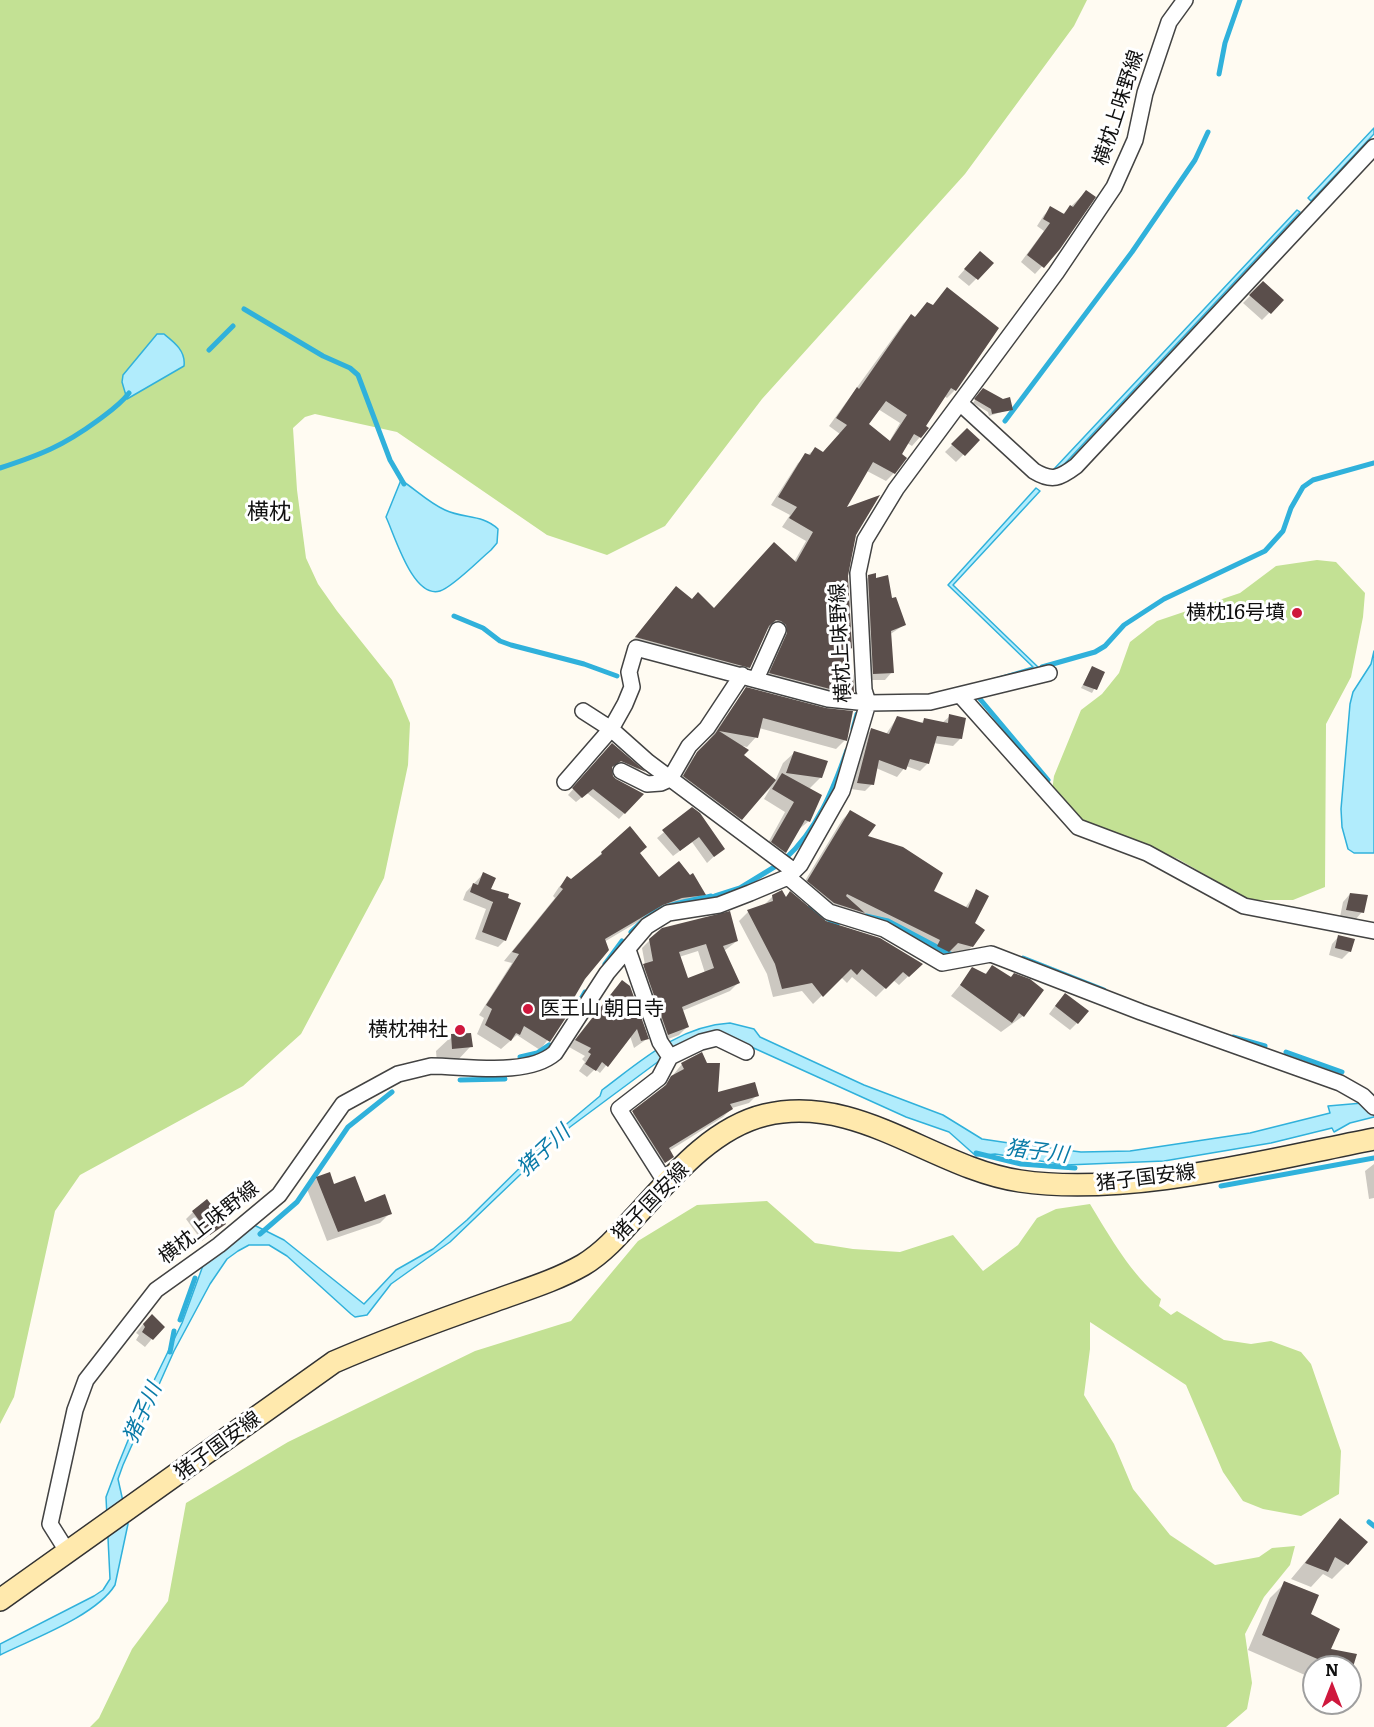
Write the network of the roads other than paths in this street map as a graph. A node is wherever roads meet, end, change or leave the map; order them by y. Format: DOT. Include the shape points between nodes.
graph roads {
  1 [pos="1185,0"];
  2 [pos="1374,147"];
  3 [pos="960,404"];
  4 [pos="778,630"];
  5 [pos="1049,673"];
  6 [pos="749,677"];
  7 [pos="962,696"];
  8 [pos="868,703"];
  9 [pos="584,711"];
  10 [pos="611,729"];
  11 [pos="621,771"];
  12 [pos="670,779"];
  13 [pos="565,782"];
  14 [pos="791,874"];
  15 [pos="1374,931"];
  16 [pos="628,950"];
  17 [pos="746,1052"];
  18 [pos="670,1057"];
  19 [pos="1374,1107"];
  20 [pos="1374,1139"];
  21 [pos="666,1183"];
  22 [pos="67,1551"];
  23 [pos="0,1600"];
  1 -- 3 [label="street, 横枕上味野線" via="1169,22 1135,140 1114,187"];
  2 -- 3 [label="street" via="1076,466 1061,477 1048,478 1034,471"];
  3 -- 8 [label="street, 横枕上味野線" via="896,489 865,540 858,573"];
  4 -- 6 [label="street"];
  5 -- 7 [label="street"];
  6 -- 8 [label="street" via="828,699"];
  6 -- 10 [label="street" via="636,648 629,672 632,687"];
  6 -- 12 [label="street" via="689,746"];
  7 -- 8 [label="street" via="930,702"];
  7 -- 15 [label="street" via="1078,827 1148,854 1244,906"];
  8 -- 14 [label="street, 横枕上味野線" via="842,791"];
  9 -- 10 [label="street"];
  10 -- 12 [label="street"];
  10 -- 13 [label="street"];
  11 -- 12 [label="street" via="647,784"];
  12 -- 14 [label="street"];
  14 -- 16 [label="street, 横枕上味野線" via="719,905 668,913 647,926"];
  14 -- 19 [label="street" via="829,912 884,929 942,963 991,954 1340,1083 1363,1095"];
  16 -- 18 [label="street" via="660,1042"];
  16 -- 22 [label="street, 横枕上味野線" via="607,973 555,1053 545,1061 520,1067 417,1068 343,1104 279,1195 156,1290 86,1380 75,1410 50,1524"];
  17 -- 18 [label="street" via="717,1038"];
  18 -- 21 [label="street" via="659,1078 619,1109"];
  20 -- 21 [label="main road, 猪子国安線" via="1203,1172 1088,1186 1018,1181 971,1167 862,1122 825,1112 795,1111 764,1115 734,1128 706,1146"];
  21 -- 22 [label="main road, 猪子国安線" via="610,1244 585,1264 334,1362"];
  22 -- 23 [label="main road, 猪子国安線"];
}
